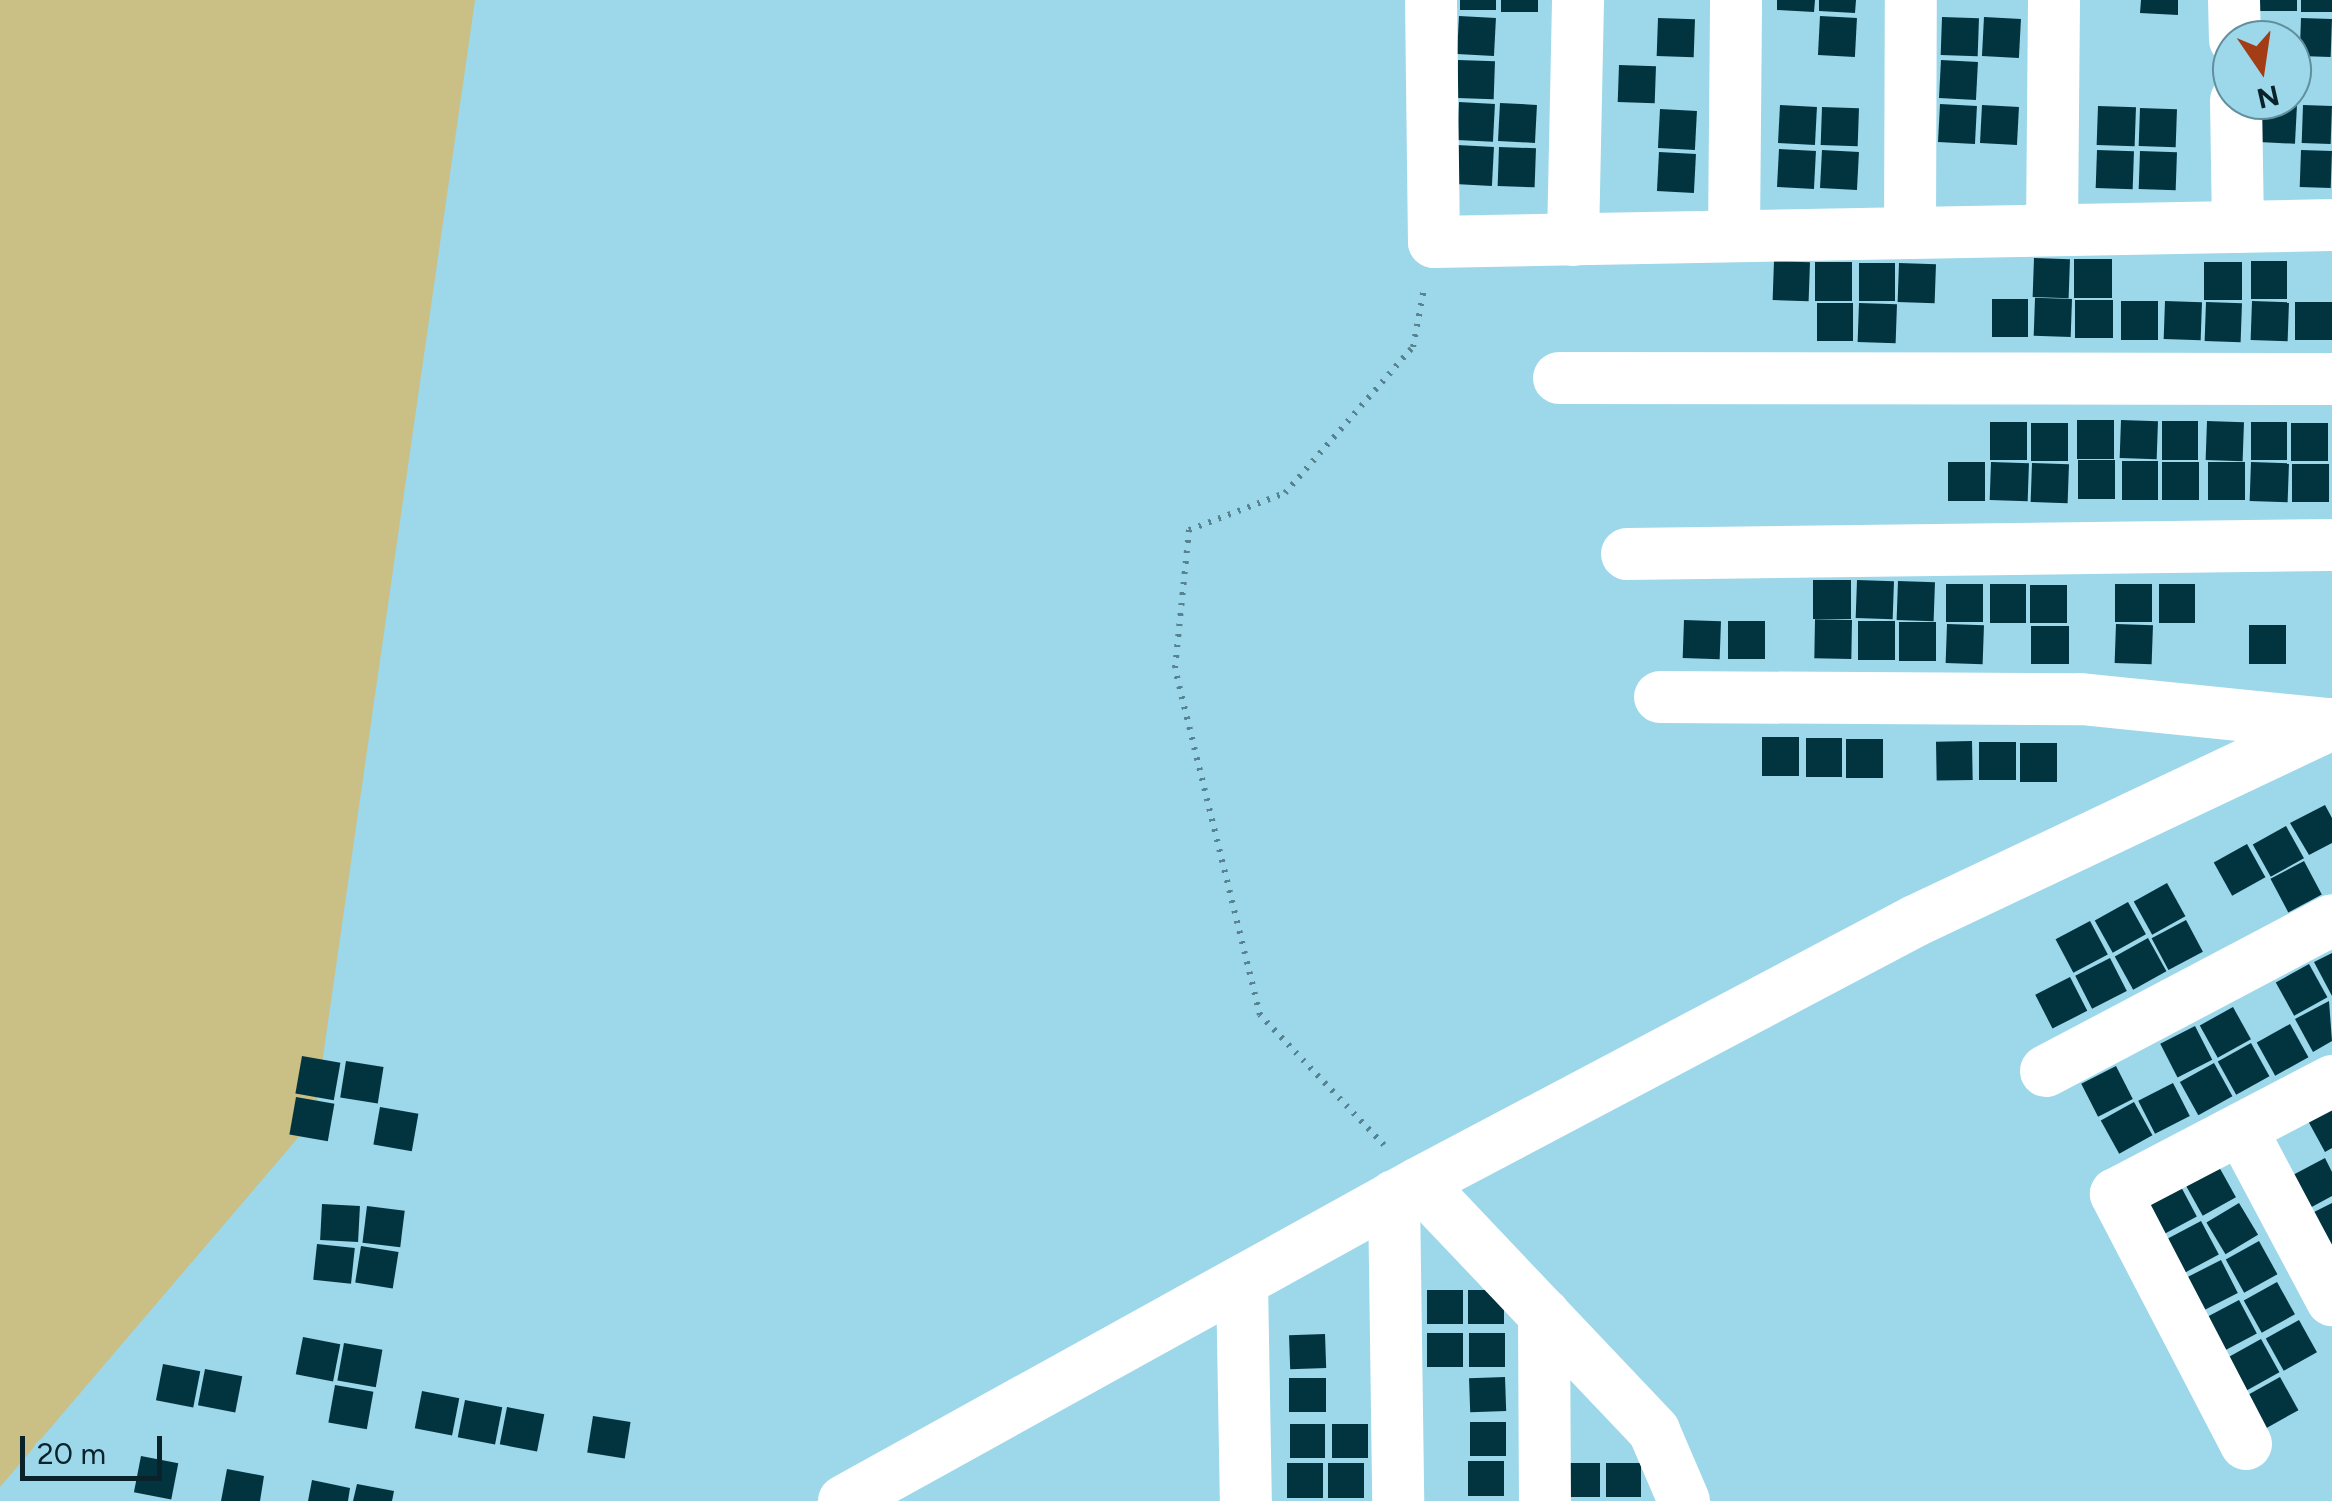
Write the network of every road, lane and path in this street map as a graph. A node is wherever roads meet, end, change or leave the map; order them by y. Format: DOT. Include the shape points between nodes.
graph roads {
  1 [pos="1431,0"];
  2 [pos="1578,0"];
  3 [pos="1736,0"];
  4 [pos="1912,0"];
  5 [pos="2054,0"];
  6 [pos="2236,120"];
  7 [pos="2332,224"];
  8 [pos="2238,226"];
  9 [pos="2052,230"];
  10 [pos="1910,233"];
  11 [pos="1734,236"];
  12 [pos="1573,240"];
  13 [pos="1434,242"];
  14 [pos="1559,378"];
  15 [pos="2332,379"];
  16 [pos="2332,545"];
  17 [pos="1627,554"];
  18 [pos="1660,697"];
  19 [pos="2331,724"];
  20 [pos="2332,920"];
  21 [pos="2046,1071"];
  22 [pos="2332,1081"];
  23 [pos="2241,1129"];
  24 [pos="1407,1190"];
  25 [pos="1242,1281"];
  26 [pos="2332,1300"];
  27 [pos="1544,1314"];
  28 [pos="2246,1444"];
  29 [pos="844,1501"];
  30 [pos="1246,1501"];
  31 [pos="1398,1501"];
  32 [pos="1545,1501"];
  33 [pos="1684,1501"];
  1 -- 13 [label="street"];
  2 -- 12 [label="street"];
  3 -- 11 [label="street"];
  4 -- 10 [label="street"];
  5 -- 9 [label="street"];
  6 -- 8 [label="street"];
  7 -- 8 [label="street"];
  8 -- 9 [label="street"];
  9 -- 10 [label="street"];
  10 -- 11 [label="street"];
  11 -- 12 [label="street"];
  12 -- 13 [label="street"];
  13 -- 24 [label="path" via="1412,347 1285,493 1189,530 1175,668 1260,1016"];
  14 -- 15 [label="street"];
  16 -- 17 [label="street"];
  18 -- 19 [label="street" via="2081,699"];
  19 -- 24 [label="street" via="1915,921"];
  20 -- 21 [label="street"];
  22 -- 23 [label="street"];
  23 -- 26 [label="street"];
  23 -- 28 [label="street" via="2116,1194"];
  24 -- 25 [label="street"];
  24 -- 27 [label="street"];
  24 -- 31 [label="street"];
  25 -- 29 [label="street"];
  25 -- 30 [label="street"];
  27 -- 32 [label="street"];
  27 -- 33 [label="street" via="1654,1431"];
}
